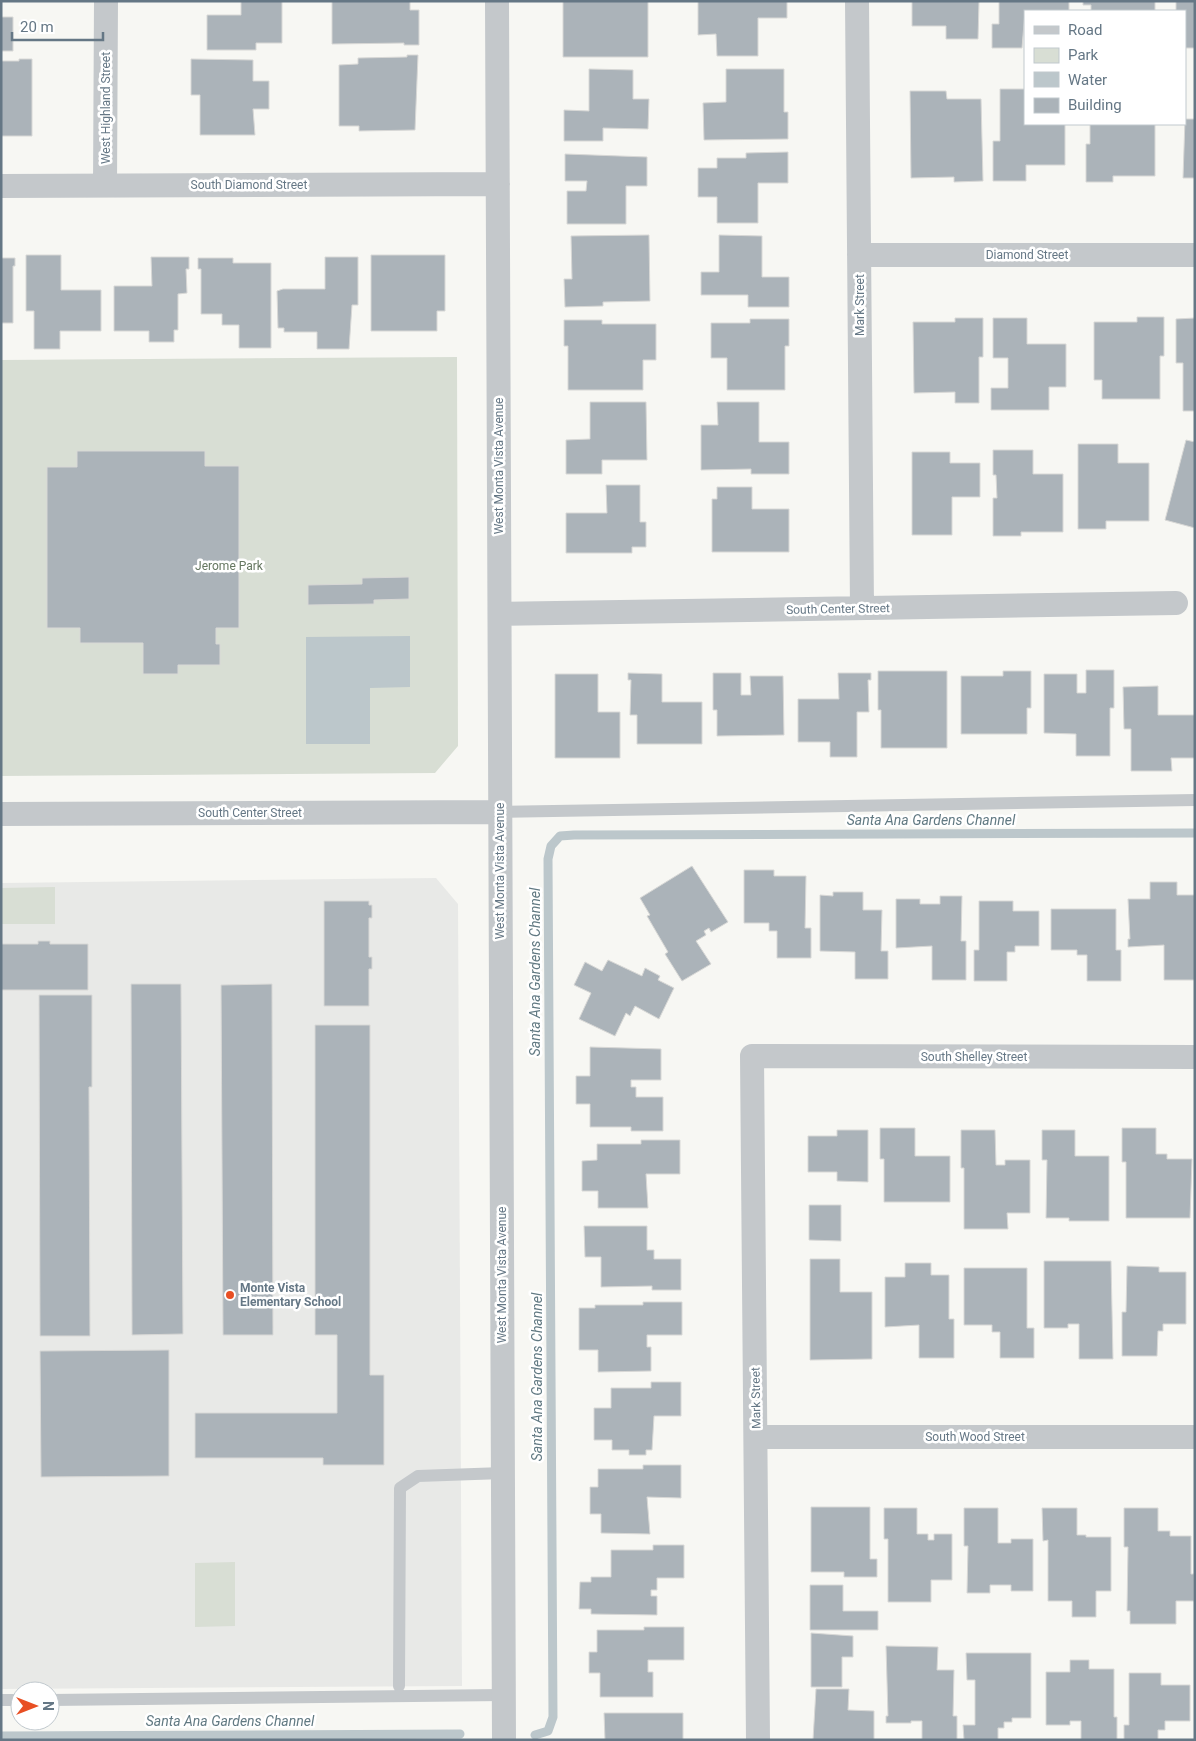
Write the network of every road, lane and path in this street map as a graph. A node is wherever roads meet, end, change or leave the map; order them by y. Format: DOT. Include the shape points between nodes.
graph roads {
  1 [pos="106,1"];
  2 [pos="497,1"];
  3 [pos="857,1"];
  4 [pos="498,184"];
  5 [pos="105,185"];
  6 [pos="1,186"];
  7 [pos="859,255"];
  8 [pos="1195,255"];
  9 [pos="1176,603"];
  10 [pos="862,608"];
  11 [pos="500,614"];
  12 [pos="1195,800"];
  13 [pos="500,812"];
  14 [pos="1,814"];
  15 [pos="752,1056"];
  16 [pos="1195,1057"];
  17 [pos="756,1437"];
  18 [pos="1195,1437"];
  19 [pos="503,1473"];
  20 [pos="399,1686"];
  21 [pos="504,1695"];
  22 [pos="60,1700"];
  23 [pos="504,1740"];
  24 [pos="758,1740"];
  1 -- 5 [label="street, West Highland Street"];
  2 -- 4 [label="street, West Monta Vista Avenue"];
  3 -- 7 [label="street, Mark Street"];
  4 -- 5 [label="street, South Diamond Street"];
  4 -- 11 [label="street, West Monta Vista Avenue"];
  5 -- 6 [label="street, South Diamond Street"];
  7 -- 8 [label="street, Diamond Street"];
  7 -- 10 [label="street, Mark Street"];
  9 -- 10 [label="street, South Center Street"];
  10 -- 11 [label="street, South Center Street"];
  11 -- 13 [label="street, West Monta Vista Avenue"];
  12 -- 13 [label="lane"];
  13 -- 14 [label="street, South Center Street"];
  13 -- 19 [label="street, West Monta Vista Avenue"];
  15 -- 16 [label="street, South Shelley Street"];
  15 -- 17 [label="street, Mark Street"];
  17 -- 18 [label="street, South Wood Street"];
  17 -- 24 [label="street, Mark Street"];
  19 -- 20 [label="lane" via="418,1476 400,1488"];
  19 -- 21 [label="street, West Monta Vista Avenue"];
  21 -- 22 [label="lane"];
  21 -- 23 [label="street, West Monta Vista Avenue"];
}
